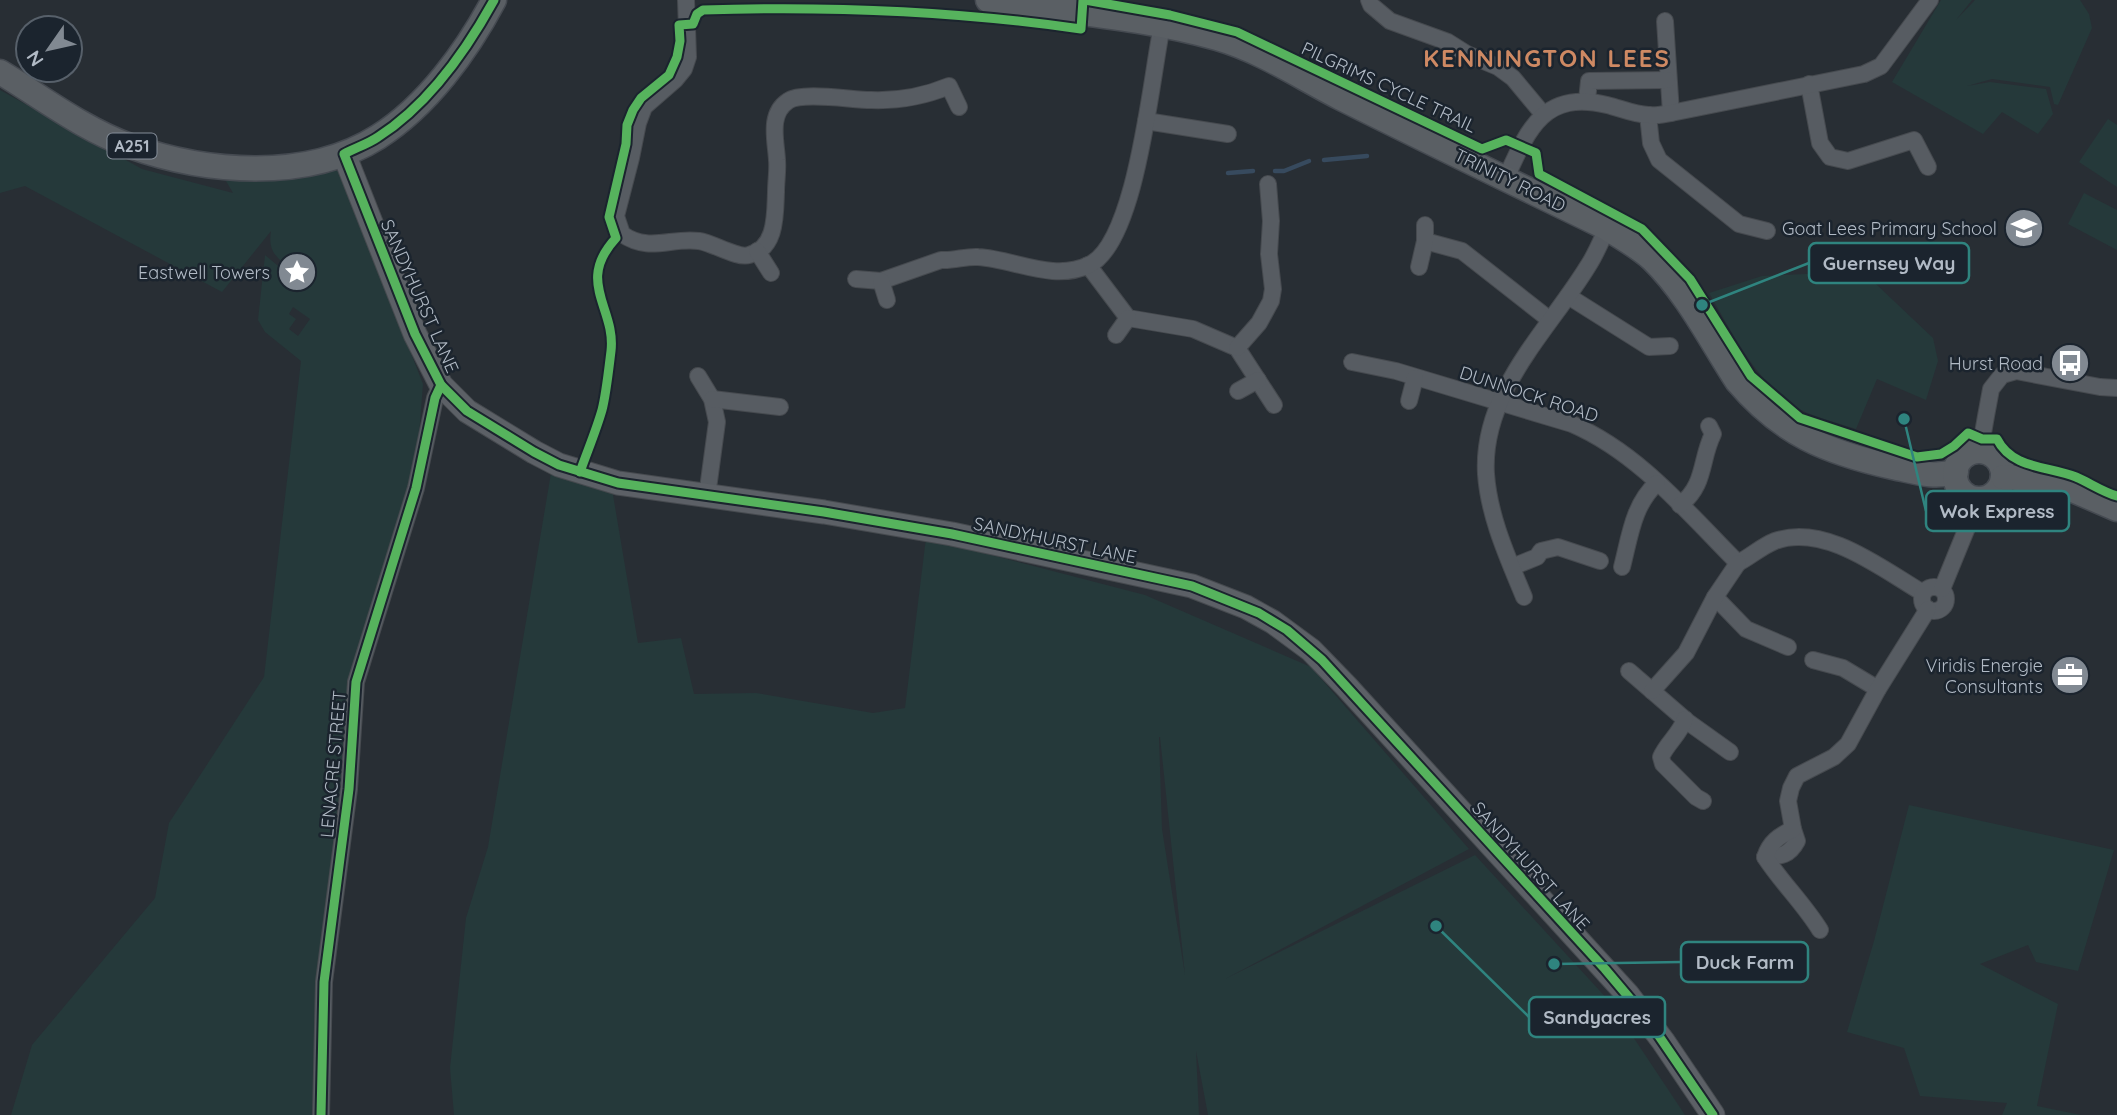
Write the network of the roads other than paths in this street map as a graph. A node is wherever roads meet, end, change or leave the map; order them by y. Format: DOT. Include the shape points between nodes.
graph roads {
  1 [pos="494,0"];
  2 [pos="686,0"];
  3 [pos="988,0"];
  4 [pos="1370,0"];
  5 [pos="1930,0"];
  6 [pos="1665,21"];
  7 [pos="1162,26"];
  8 [pos="0,72"];
  9 [pos="1667,80"];
  10 [pos="1809,85"];
  11 [pos="1587,100"];
  12 [pos="959,107"];
  13 [pos="1671,113"];
  14 [pos="1543,114"];
  15 [pos="1648,116"];
  16 [pos="1146,121"];
  17 [pos="1228,134"];
  18 [pos="344,154"];
  19 [pos="1928,167"];
  20 [pos="1506,178"];
  21 [pos="1268,184"];
  22 [pos="1607,228"];
  23 [pos="1767,232"];
  24 [pos="757,251"];
  25 [pos="1088,265"];
  26 [pos="1419,267"];
  27 [pos="771,273"];
  28 [pos="856,279"];
  29 [pos="881,281"];
  30 [pos="1568,296"];
  31 [pos="887,300"];
  32 [pos="1128,318"];
  33 [pos="1550,320"];
  34 [pos="1116,335"];
  35 [pos="1670,346"];
  36 [pos="1237,348"];
  37 [pos="1352,362"];
  38 [pos="698,376"];
  39 [pos="1415,378"];
  40 [pos="1258,380"];
  41 [pos="441,385"];
  42 [pos="2117,388"];
  43 [pos="1238,391"];
  44 [pos="712,399"];
  45 [pos="1409,401"];
  46 [pos="1500,403"];
  47 [pos="1274,405"];
  48 [pos="780,407"];
  49 [pos="1709,426"];
  50 [pos="1988,453"];
  51 [pos="1956,471"];
  52 [pos="2003,477"];
  53 [pos="1657,483"];
  54 [pos="706,496"];
  55 [pos="1973,498"];
  56 [pos="1680,505"];
  57 [pos="2117,509"];
  58 [pos="1600,561"];
  59 [pos="1738,564"];
  60 [pos="1512,567"];
  61 [pos="1622,567"];
  62 [pos="1942,589"];
  63 [pos="1923,593"];
  64 [pos="1524,597"];
  65 [pos="1715,597"];
  66 [pos="1928,609"];
  67 [pos="1788,647"];
  68 [pos="1813,660"];
  69 [pos="1629,671"];
  70 [pos="1878,689"];
  71 [pos="1652,691"];
  72 [pos="1685,719"];
  73 [pos="1730,752"];
  74 [pos="1703,801"];
  75 [pos="1820,929"];
  76 [pos="321,1115"];
  77 [pos="1713,1115"];
  1 -- 18 [label="main road, A251" via="479,28 414,109 378,137"];
  2 -- 24 [label="street" via="684,69 644,107 616,216 618,225 622,234 642,244 696,240 741,256"];
  3 -- 7 [label="main road, TRINITY ROAD"];
  4 -- 14 [label="street" via="1390,21 1498,67"];
  5 -- 10 [label="street" via="1881,66"];
  6 -- 9 [label="street"];
  7 -- 16 [label="street"];
  7 -- 20 [label="main road, TRINITY ROAD" via="1259,54"];
  8 -- 18 [label="main road, A251" via="67,115 129,145 208,167 281,167"];
  9 -- 11 [label="street" via="1590,81"];
  9 -- 13 [label="street"];
  10 -- 13 [label="street"];
  10 -- 19 [label="street" via="1820,143 1830,156 1849,161 1914,140"];
  11 -- 14 [label="street" via="1560,104"];
  11 -- 15 [label="street"];
  12 -- 24 [label="street" via="949,86 875,101 802,95 790,99 775,124 775,223 771,237"];
  13 -- 15 [label="street"];
  14 -- 20 [label="street" via="1533,124"];
  15 -- 23 [label="street" via="1651,143 1659,160 1740,224"];
  16 -- 17 [label="street"];
  16 -- 25 [label="street" via="1114,238"];
  18 -- 41 [label="street, SANDYHURST LANE" via="415,334"];
  20 -- 22 [label="main road, TRINITY ROAD"];
  21 -- 36 [label="street" via="1273,289 1259,323"];
  22 -- 30 [label="street"];
  22 -- 51 [label="main road, TRINITY ROAD" via="1652,259 1671,280 1737,381 1768,415 1808,441 1841,454 1938,477"];
  24 -- 27 [label="street"];
  25 -- 29 [label="street" via="1049,270 978,257 941,260"];
  25 -- 32 [label="street"];
  26 -- 33 [label="street" via="1425,233 1461,251"];
  28 -- 29 [label="street"];
  29 -- 31 [label="street"];
  30 -- 33 [label="street"];
  30 -- 35 [label="street" via="1649,347"];
  32 -- 34 [label="street"];
  32 -- 36 [label="street" via="1193,329"];
  33 -- 46 [label="street"];
  36 -- 40 [label="street"];
  37 -- 39 [label="street, DUNNOCK ROAD"];
  38 -- 44 [label="street"];
  39 -- 45 [label="street"];
  39 -- 46 [label="street, DUNNOCK ROAD"];
  40 -- 43 [label="street"];
  40 -- 47 [label="street"];
  41 -- 54 [label="street, SANDYHURST LANE" via="490,427 559,464 618,483"];
  41 -- 76 [label="street, LENACRE STREET" via="416,488 356,682 349,789 324,982"];
  42 -- 50 [label="street" via="2016,371 2004,374 1991,389 1982,439"];
  44 -- 48 [label="street"];
  44 -- 54 [label="street" via="717,422"];
  46 -- 53 [label="street, DUNNOCK ROAD" via="1591,432 1619,449"];
  46 -- 60 [label="street" via="1488,445 1486,474 1493,514"];
  49 -- 56 [label="street" via="1713,434 1704,468 1695,490"];
  50 -- 51 [label="main road" via="1967,455"];
  50 -- 52 [label="main road" via="2000,463"];
  51 -- 55 [label="main road" via="1961,491"];
  52 -- 55 [label="main road" via="1993,495"];
  52 -- 57 [label="main road" via="2052,481"];
  53 -- 56 [label="street, DUNNOCK ROAD"];
  53 -- 61 [label="street" via="1639,505"];
  54 -- 77 [label="street, SANDYHURST LANE" via="952,534 1124,570 1192,586 1273,622 1322,660 1605,969 1648,1020"];
  55 -- 62 [label="street" via="1973,513"];
  56 -- 59 [label="street, DUNNOCK ROAD"];
  58 -- 60 [label="street" via="1558,547"];
  59 -- 63 [label="street" via="1774,541 1810,537 1833,542"];
  59 -- 65 [label="street"];
  60 -- 64 [label="street"];
  62 -- 63 [label="street" via="1932,587"];
  62 -- 66 [label="street" via="1942,607"];
  63 -- 66 [label="street"];
  65 -- 67 [label="street" via="1746,629"];
  65 -- 71 [label="street" via="1686,653"];
  66 -- 70 [label="street"];
  68 -- 70 [label="street" via="1843,668"];
  69 -- 71 [label="street"];
  70 -- 75 [label="street" via="1848,744 1834,757 1797,776 1788,801 1793,829 1778,836 1765,857"];
  71 -- 72 [label="street"];
  72 -- 73 [label="street"];
  72 -- 74 [label="street" via="1658,755"];
}
